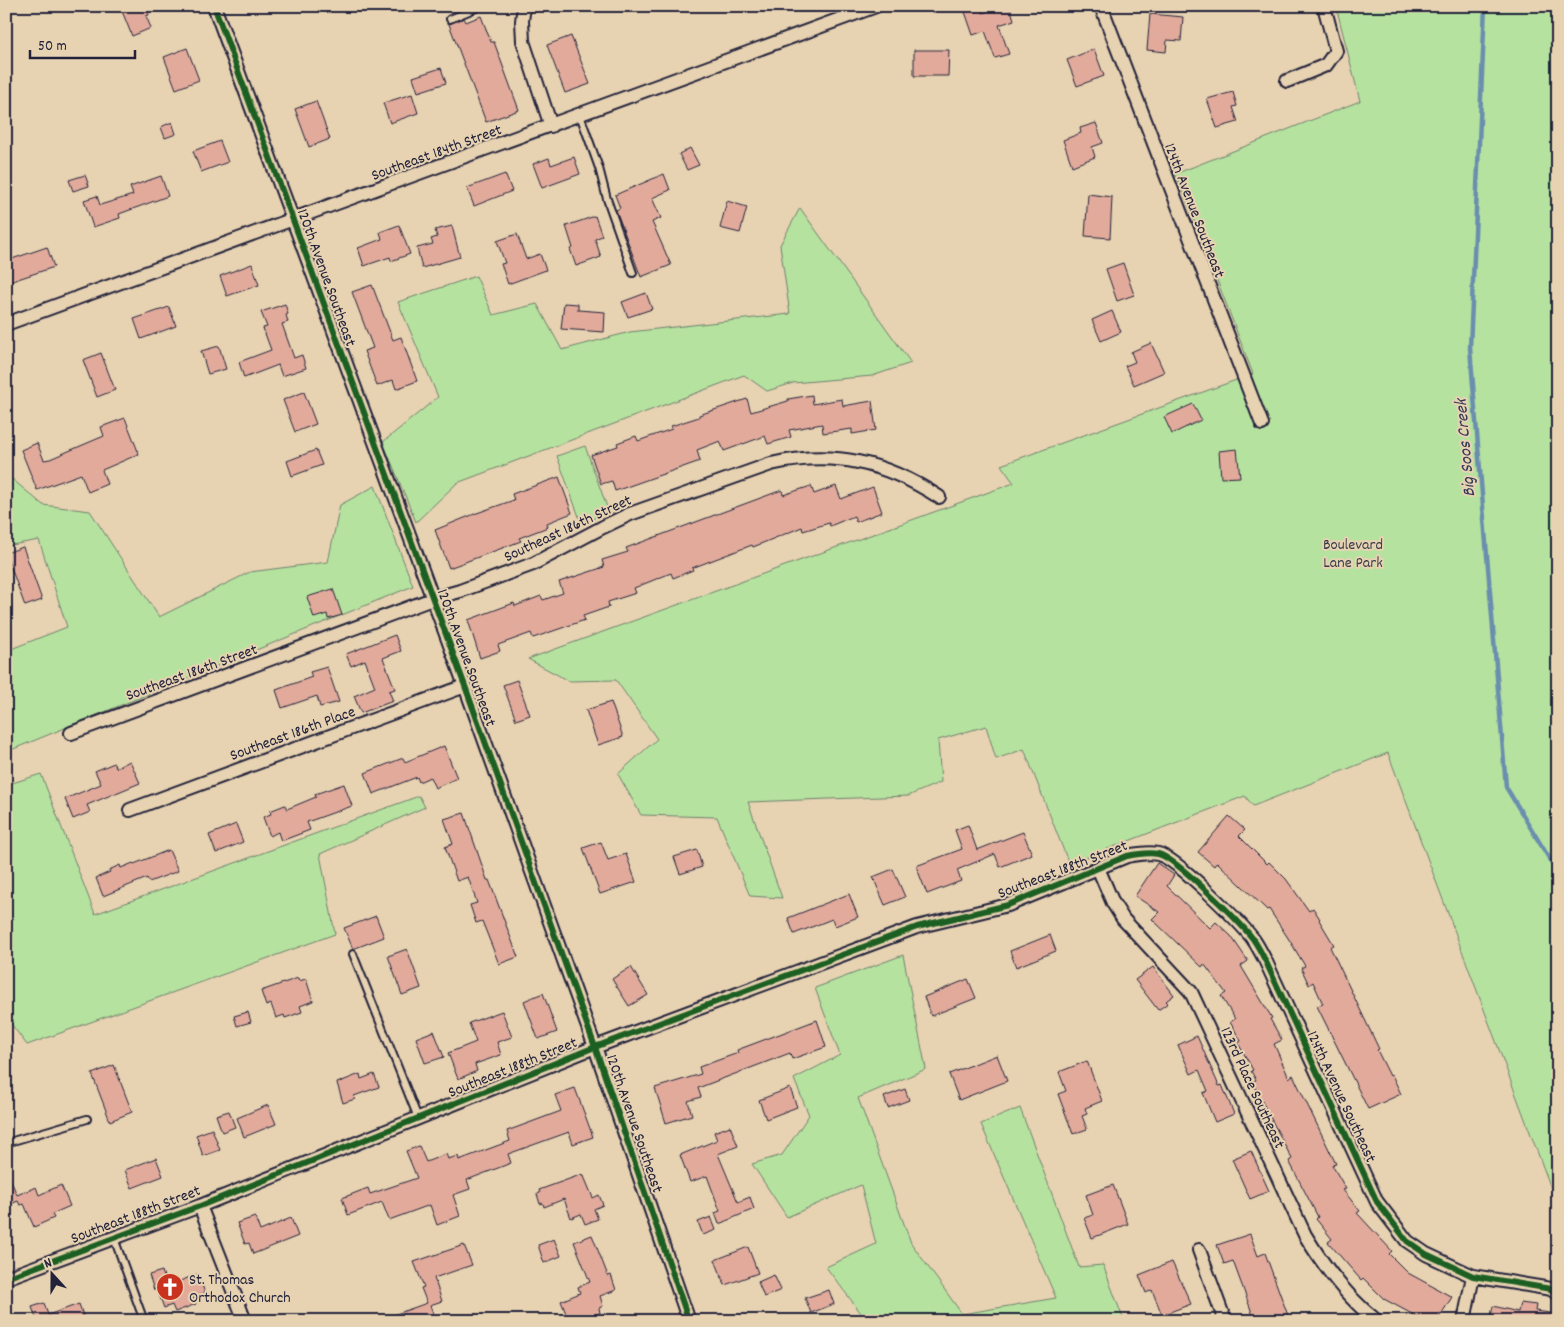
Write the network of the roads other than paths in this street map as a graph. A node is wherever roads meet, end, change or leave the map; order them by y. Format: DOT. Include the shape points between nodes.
graph roads {
  1 [pos="214,6"];
  2 [pos="481,6"];
  3 [pos="524,6"];
  4 [pos="876,6"];
  5 [pos="1101,6"];
  6 [pos="1324,6"];
  7 [pos="450,19"];
  8 [pos="1288,81"];
  9 [pos="580,115"];
  10 [pos="551,126"];
  11 [pos="293,221"];
  12 [pos="633,273"];
  13 [pos="6,324"];
  14 [pos="1262,424"];
  15 [pos="939,498"];
  16 [pos="432,599"];
  17 [pos="464,686"];
  18 [pos="70,732"];
  19 [pos="130,810"];
  20 [pos="1146,853"];
  21 [pos="1098,868"];
  22 [pos="353,954"];
  23 [pos="595,1047"];
  24 [pos="418,1118"];
  25 [pos="87,1119"];
  26 [pos="6,1143"];
  27 [pos="200,1206"];
  28 [pos="114,1238"];
  29 [pos="1199,1250"];
  30 [pos="1474,1276"];
  31 [pos="6,1278"];
  32 [pos="1558,1294"];
  33 [pos="1223,1320"];
  34 [pos="144,1321"];
  35 [pos="245,1321"];
  36 [pos="689,1321"];
  37 [pos="1377,1321"];
  38 [pos="1464,1321"];
  1 -- 11 [label="street, 120th Avenue Southeast"];
  2 -- 7 [label="lane"];
  3 -- 10 [label="street" via="523,41"];
  4 -- 9 [label="street, Southeast 184th Street"];
  5 -- 14 [label="street, 124th Avenue Southeast"];
  6 -- 8 [label="street" via="1336,51 1326,65"];
  9 -- 10 [label="street, Southeast 184th Street"];
  9 -- 12 [label="lane"];
  10 -- 11 [label="street, Southeast 184th Street"];
  11 -- 13 [label="street, Southeast 184th Street"];
  11 -- 16 [label="street, 120th Avenue Southeast"];
  15 -- 16 [label="street, Southeast 186th Street" via="917,483 888,470 848,459 794,458 630,514 533,564"];
  16 -- 17 [label="street, 120th Avenue Southeast"];
  16 -- 18 [label="street, Southeast 186th Street"];
  17 -- 19 [label="street, Southeast 186th Place"];
  17 -- 23 [label="street, 120th Avenue Southeast"];
  20 -- 21 [label="street, Southeast 188th Street" via="1127,856"];
  20 -- 30 [label="street, 124th Avenue Southeast" via="1170,858 1253,939 1377,1202 1407,1241 1426,1254"];
  21 -- 23 [label="street, Southeast 188th Street" via="1008,905 917,928"];
  21 -- 37 [label="street, 123rd Place Southeast" via="1123,919 1191,992 1305,1235 1321,1262 1360,1307"];
  22 -- 24 [label="lane"];
  23 -- 24 [label="street, Southeast 188th Street"];
  23 -- 36 [label="street, 120th Avenue Southeast"];
  24 -- 27 [label="street, Southeast 188th Street"];
  25 -- 26 [label="lane"];
  27 -- 28 [label="street, Southeast 188th Street"];
  27 -- 35 [label="street"];
  28 -- 31 [label="street, Southeast 188th Street"];
  28 -- 34 [label="lane"];
  29 -- 33 [label="street"];
  30 -- 32 [label="street, 124th Avenue Southeast" via="1551,1289"];
  30 -- 38 [label="street"];
}
